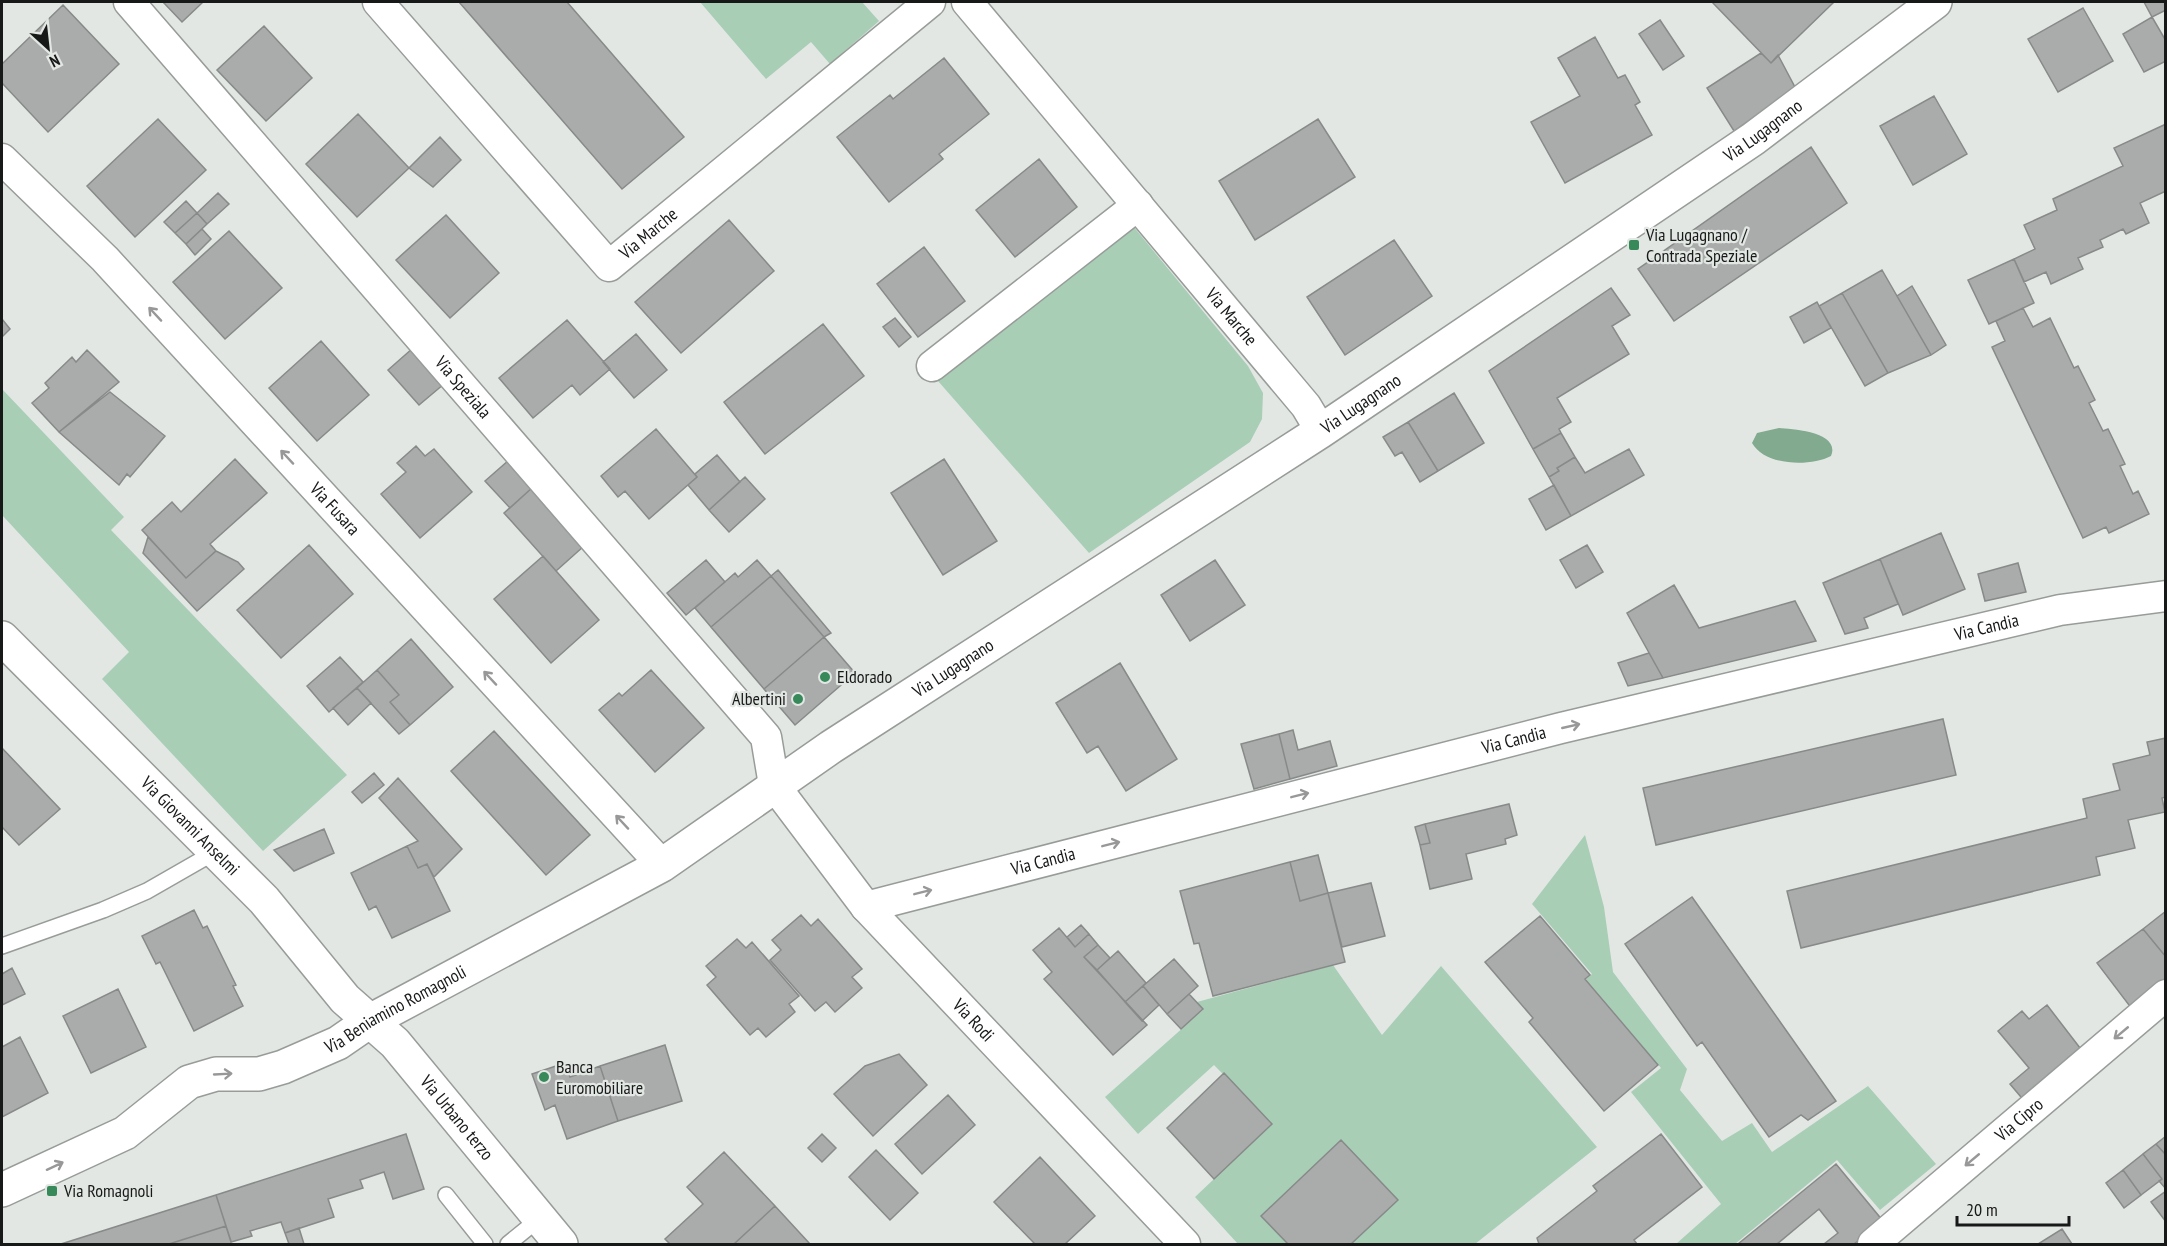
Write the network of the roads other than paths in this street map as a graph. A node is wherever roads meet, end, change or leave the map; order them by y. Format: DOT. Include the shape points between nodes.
graph roads {
  1 [pos="129,2"];
  2 [pos="378,2"];
  3 [pos="930,2"];
  4 [pos="968,2"];
  5 [pos="1935,2"];
  6 [pos="2,159"];
  7 [pos="1138,205"];
  8 [pos="932,366"];
  9 [pos="1321,431"];
  10 [pos="2166,596"];
  11 [pos="2,638"];
  12 [pos="774,785"];
  13 [pos="215,852"];
  14 [pos="662,865"];
  15 [pos="866,907"];
  16 [pos="2,946"];
  17 [pos="2166,996"];
  18 [pos="370,1021"];
  19 [pos="2,1190"];
  20 [pos="446,1195"];
  21 [pos="540,1218"];
  22 [pos="485,1245"];
  23 [pos="508,1245"];
  24 [pos="561,1245"];
  25 [pos="1185,1245"];
  26 [pos="1873,1245"];
  1 -- 12 [label="street, Via Speziala" via="765,737"];
  2 -- 3 [label="street, Via Marche" via="609,266"];
  4 -- 7 [label="street, Via Marche"];
  5 -- 9 [label="main road, Via Lugagnano" via="1753,139"];
  14 -- 6 [label="street, Via Fusara, one-way" via="105,259"];
  7 -- 8 [label="street"];
  7 -- 9 [label="street, Via Marche" via="1305,405"];
  9 -- 12 [label="main road, Via Lugagnano"];
  15 -- 10 [label="street, Via Candia, one-way" via="1561,728 2060,610"];
  11 -- 13 [label="main road, Via Giovanni Anselmi"];
  12 -- 14 [label="main road, Via Beniamino Romagnoli"];
  12 -- 15 [label="street, Via Rodi"];
  13 -- 16 [label="lane" via="147,891"];
  13 -- 18 [label="main road, Via Giovanni Anselmi" via="264,900 345,999"];
  14 -- 18 [label="main road, Via Beniamino Romagnoli"];
  15 -- 25 [label="street, Via Rodi"];
  17 -- 26 [label="street, Via Cipro, one-way"];
  19 -- 18 [label="main road, Via Beniamino Romagnoli, one-way" via="125,1133 189,1082 216,1074 259,1074 283,1067 338,1043"];
  18 -- 21 [label="main road, Via Urbano terzo" via="395,1043"];
  20 -- 22 [label="lane"];
  21 -- 23 [label="lane"];
  21 -- 24 [label="main road, Via Urbano terzo"];
}
